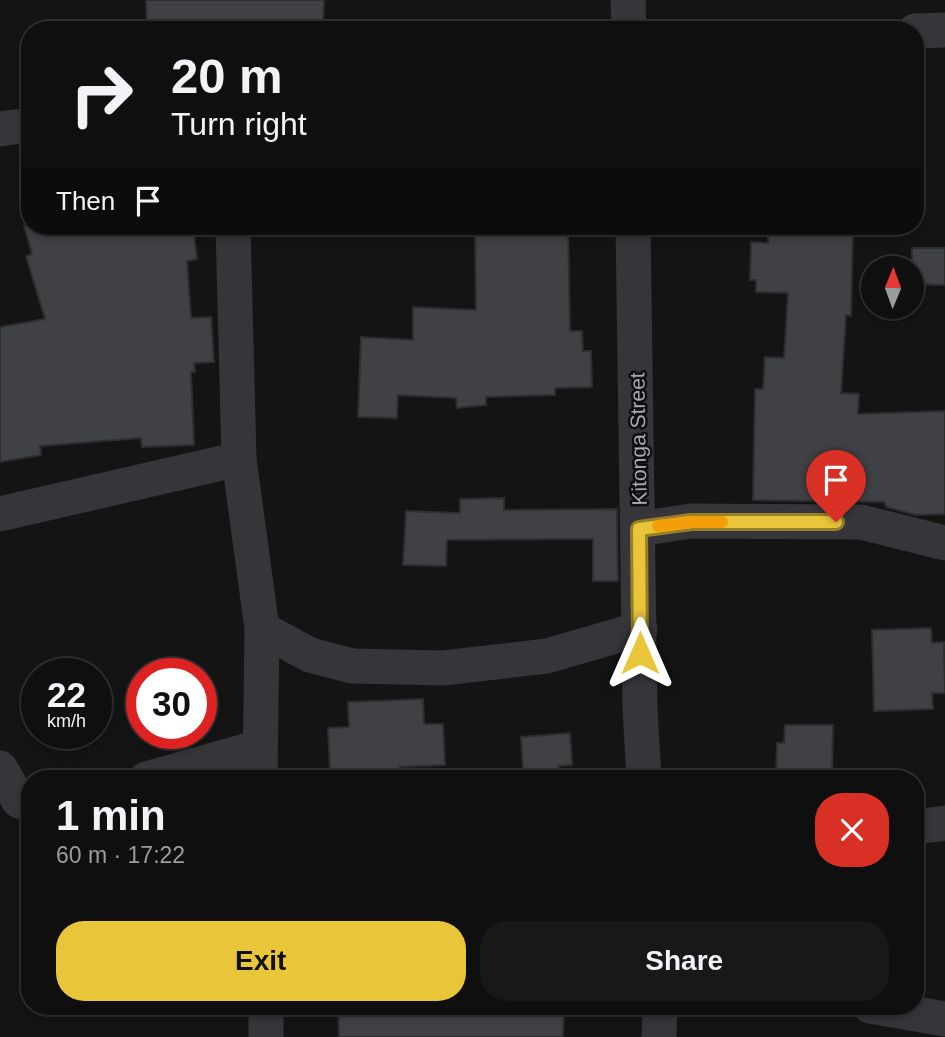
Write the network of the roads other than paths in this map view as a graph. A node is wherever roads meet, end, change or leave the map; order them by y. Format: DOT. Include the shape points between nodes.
graph roads {
  1 [pos="628,0"];
  2 [pos="629,21"];
  3 [pos="945,30"];
  4 [pos="924,31"];
  5 [pos="21,126"];
  6 [pos="0,129"];
  7 [pos="233,235"];
  8 [pos="633,235"];
  9 [pos="239,459"];
  10 [pos="0,514"];
  11 [pos="639,529"];
  12 [pos="945,543"];
  13 [pos="262,629"];
  14 [pos="640,629"];
  15 [pos="260,763"];
  16 [pos="0,768"];
  17 [pos="210,770"];
  18 [pos="643,770"];
  19 [pos="16,803"];
  20 [pos="945,823"];
  21 [pos="924,826"];
  22 [pos="266,1015"];
  23 [pos="660,1015"];
  24 [pos="922,1015"];
  25 [pos="945,1019"];
  26 [pos="266,1037"];
  27 [pos="659,1037"];
  1 -- 2 [label="street"];
  3 -- 4 [label="street"];
  5 -- 6 [label="street"];
  7 -- 9 [label="street"];
  8 -- 11 [label="street, Kitonga Street"];
  9 -- 10 [label="street"];
  9 -- 13 [label="street"];
  11 -- 12 [label="street" via="691,522 861,522"];
  11 -- 14 [label="street, Kitonga Street"];
  13 -- 14 [label="street" via="310,655 352,666 443,668 547,656"];
  13 -- 15 [label="street"];
  14 -- 18 [label="street, Kitonga Street"];
  15 -- 17 [label="street"];
  16 -- 19 [label="street"];
  20 -- 21 [label="street"];
  22 -- 26 [label="street"];
  23 -- 27 [label="street"];
  24 -- 25 [label="street"];
}
